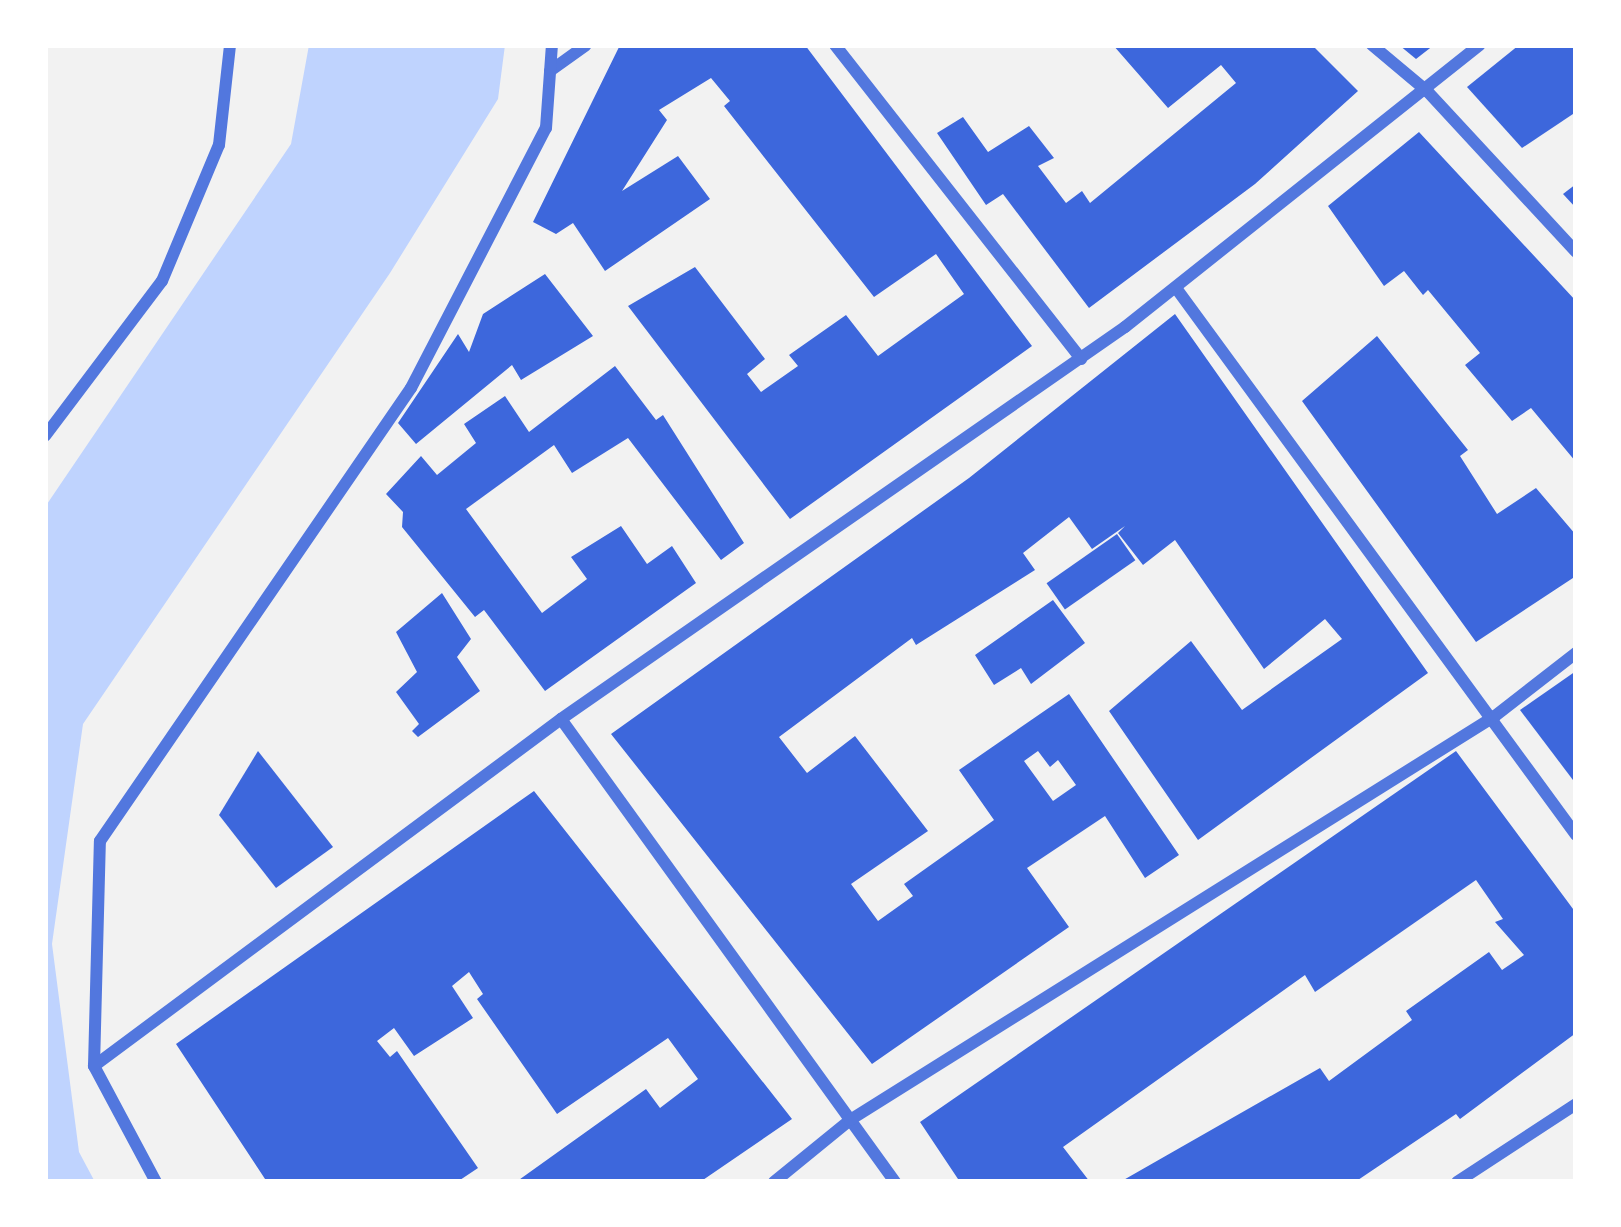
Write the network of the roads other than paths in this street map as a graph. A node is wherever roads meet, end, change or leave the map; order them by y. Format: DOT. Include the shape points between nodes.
graph roads {
  1 [pos="230,45"];
  2 [pos="552,45"];
  3 [pos="586,45"];
  4 [pos="835,45"];
  5 [pos="1372,45"];
  6 [pos="1480,45"];
  7 [pos="550,70"];
  8 [pos="1428,92"];
  9 [pos="1576,252"];
  10 [pos="1176,288"];
  11 [pos="1081,359"];
  12 [pos="45,436"];
  13 [pos="1576,653"];
  14 [pos="1495,716"];
  15 [pos="561,719"];
  16 [pos="1576,835"];
  17 [pos="94,1066"];
  18 [pos="1576,1104"];
  19 [pos="850,1120"];
  20 [pos="155,1182"];
  21 [pos="774,1182"];
  22 [pos="895,1182"];
  23 [pos="1457,1182"];
  1 -- 12 [label="street" via="219,145 162,281"];
  2 -- 7 [label="street"];
  3 -- 7 [label="street"];
  4 -- 11 [label="street"];
  5 -- 8 [label="street"];
  6 -- 8 [label="street"];
  7 -- 17 [label="street" via="545,128 411,388 100,842"];
  8 -- 9 [label="street"];
  8 -- 10 [label="street"];
  10 -- 11 [label="street"];
  10 -- 14 [label="street"];
  11 -- 15 [label="street"];
  13 -- 14 [label="street"];
  14 -- 16 [label="street"];
  14 -- 19 [label="street"];
  15 -- 17 [label="street"];
  15 -- 19 [label="street"];
  17 -- 20 [label="street"];
  18 -- 23 [label="street"];
  19 -- 21 [label="street"];
  19 -- 22 [label="street"];
}
